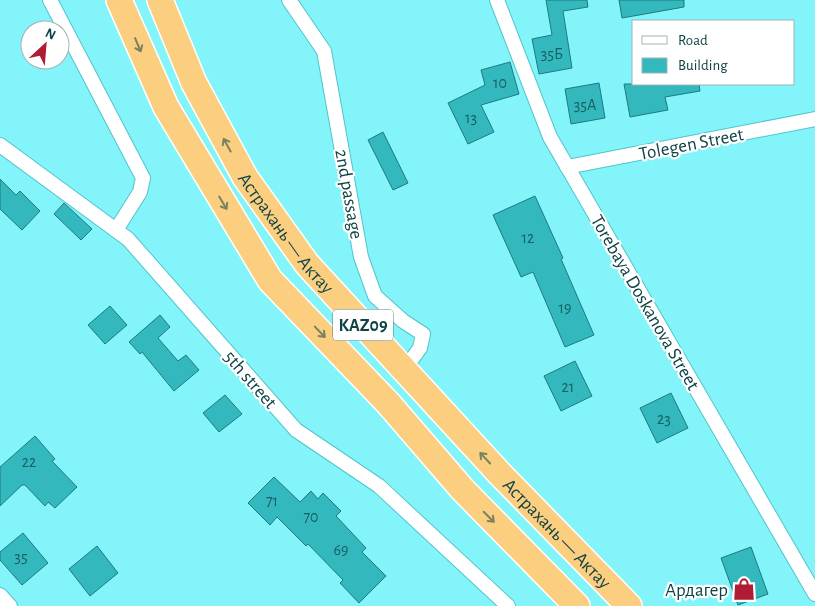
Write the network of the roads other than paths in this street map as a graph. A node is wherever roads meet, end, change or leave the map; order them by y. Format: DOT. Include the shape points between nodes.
graph roads {
  1 [pos="50,0"];
  2 [pos="119,0"];
  3 [pos="160,0"];
  4 [pos="289,0"];
  5 [pos="497,0"];
  6 [pos="815,119"];
  7 [pos="0,145"];
  8 [pos="568,167"];
  9 [pos="116,230"];
  10 [pos="404,370"];
  11 [pos="815,594"];
  12 [pos="0,595"];
  13 [pos="10,606"];
  14 [pos="508,606"];
  15 [pos="577,606"];
  16 [pos="629,606"];
  1 -- 9 [label="street" via="143,178 140,192"];
  2 -- 15 [label="highway, Астрахань — Актау / KAZ09, one-way" via="166,107 270,280 388,403 463,490"];
  10 -- 3 [label="highway, Астрахань — Актау / KAZ09, one-way" via="307,264 245,177 194,83"];
  4 -- 10 [label="street, 2nd passage" via="324,51 361,258 375,296 423,334 420,348"];
  5 -- 8 [label="street, Torebaya Doskanova Street" via="550,137"];
  6 -- 8 [label="street, Tolegen Street"];
  7 -- 9 [label="street, 5th street"];
  8 -- 11 [label="street, Torebaya Doskanova Street"];
  9 -- 14 [label="street, 5th street" via="128,239 296,430 379,486"];
  16 -- 10 [label="highway, Астрахань — Актау / KAZ09, one-way"];
  12 -- 13 [label="street"];
}
